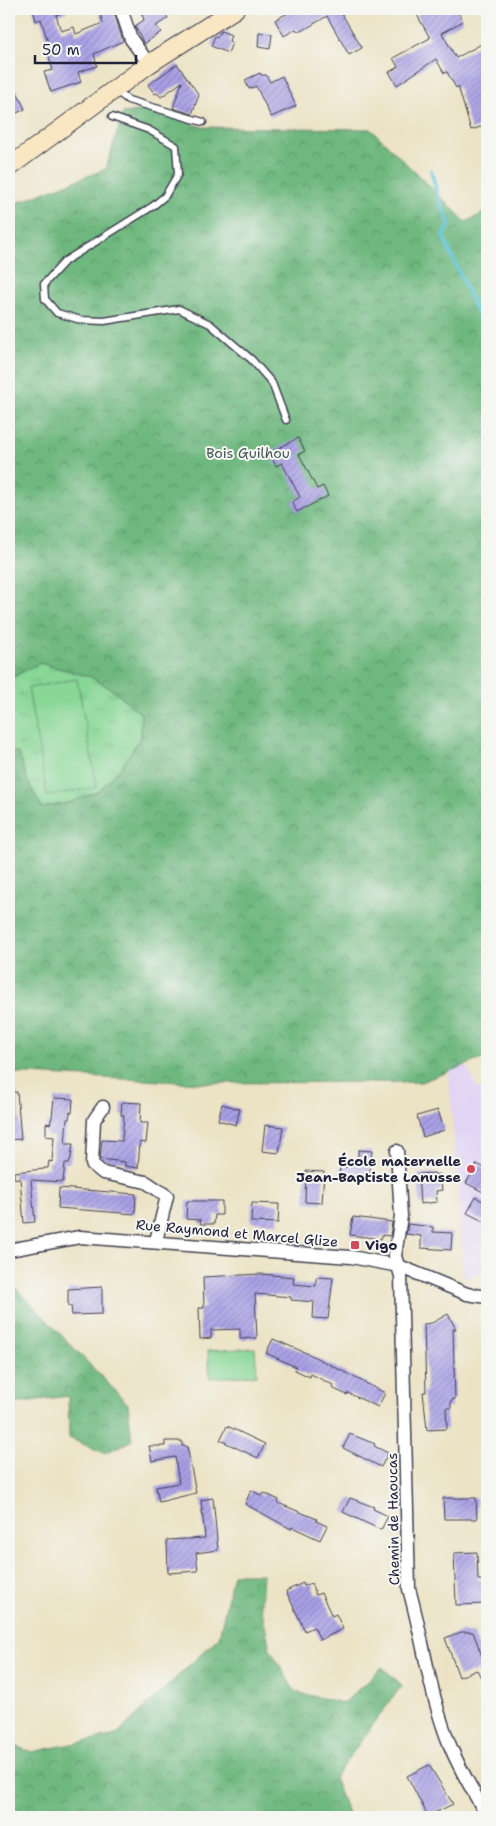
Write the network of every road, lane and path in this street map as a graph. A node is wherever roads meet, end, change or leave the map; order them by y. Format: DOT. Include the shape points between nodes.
graph roads {
  1 [pos="121,9"];
  2 [pos="236,9"];
  3 [pos="149,64"];
  4 [pos="114,89"];
  5 [pos="112,117"];
  6 [pos="203,122"];
  7 [pos="9,167"];
  8 [pos="286,420"];
  9 [pos="103,1107"];
  10 [pos="397,1151"];
  11 [pos="156,1241"];
  12 [pos="9,1250"];
  13 [pos="399,1266"];
  14 [pos="487,1297"];
  15 [pos="487,1816"];
  1 -- 3 [label="street" via="131,38"];
  2 -- 3 [label="street"];
  3 -- 4 [label="street"];
  4 -- 6 [label="lane" via="128,100"];
  4 -- 7 [label="street"];
  5 -- 8 [label="lane" via="149,130 176,146 178,174 165,196 153,206 65,261 44,284 45,299 57,313 81,320 104,321 180,309 202,320 231,341 272,383"];
  9 -- 11 [label="street" via="94,1120 92,1164 103,1173 146,1182 167,1196"];
  10 -- 13 [label="street, Chemin de Haoucas" via="401,1216 395,1256"];
  11 -- 12 [label="street, Rue Raymond et Marcel Glize" via="80,1236"];
  11 -- 13 [label="street, Rue Raymond et Marcel Glize" via="351,1258"];
  13 -- 14 [label="street, Rue Raymond et Marcel Glize" via="467,1294"];
  13 -- 15 [label="street, Chemin de Haoucas" via="409,1589 431,1685 451,1749"];
}
